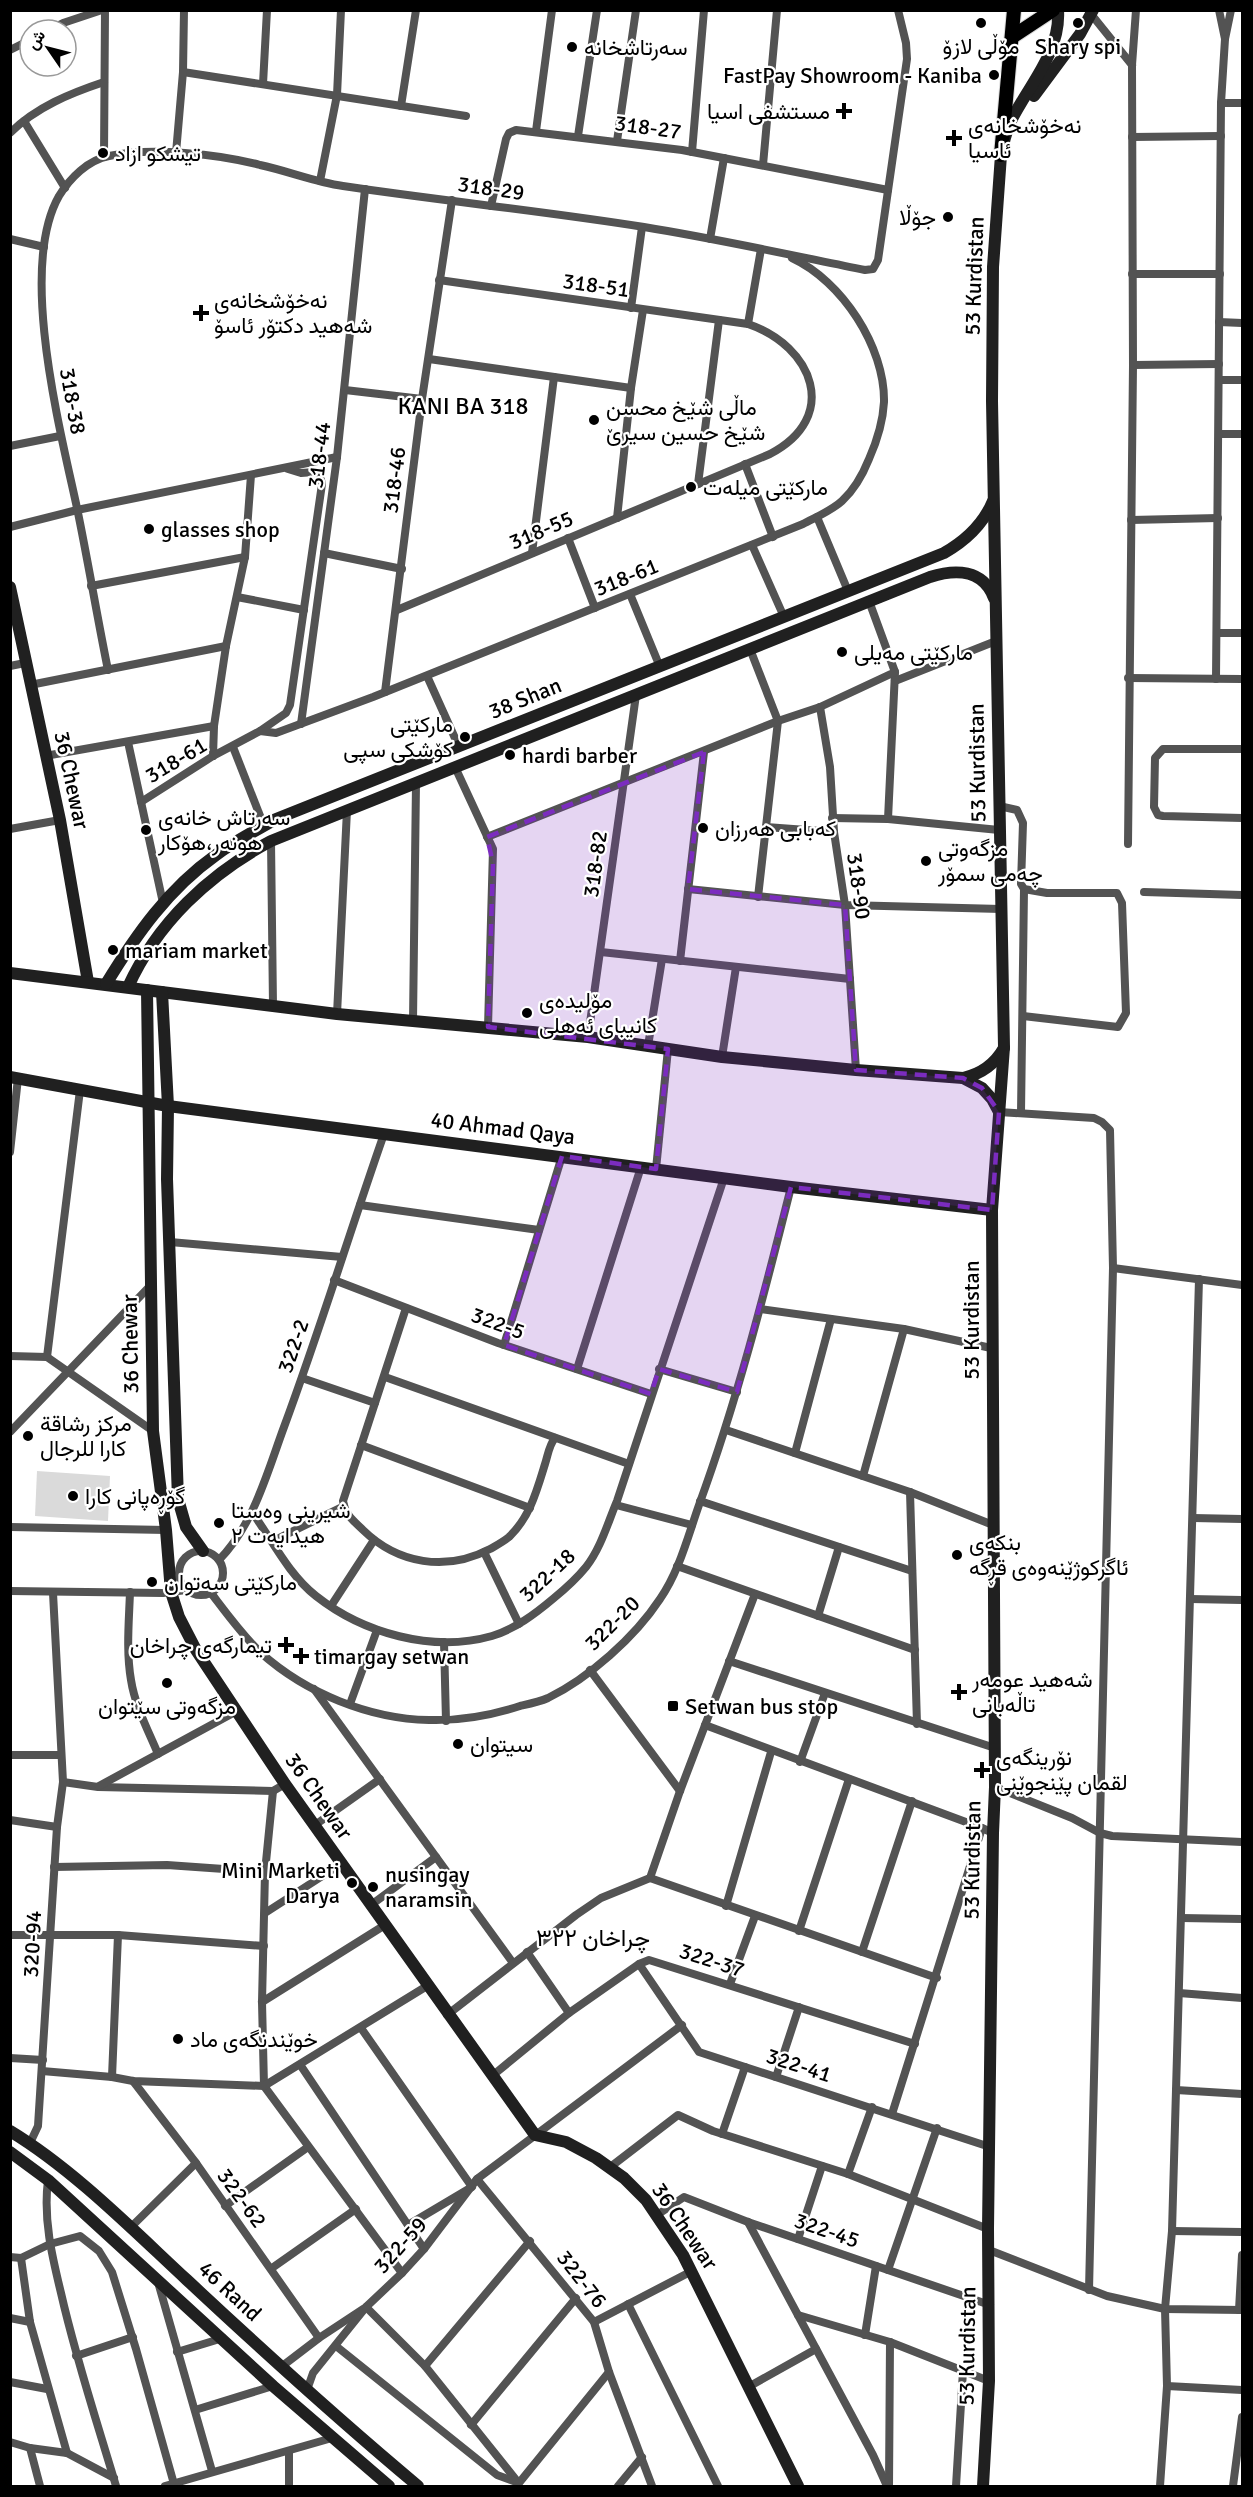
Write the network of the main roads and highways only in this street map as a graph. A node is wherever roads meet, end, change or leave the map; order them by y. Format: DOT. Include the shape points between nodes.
graph roads {
  1 [pos="1014,10"];
  2 [pos="1053,10"];
  3 [pos="1012,37"];
  4 [pos="1001,155"];
  1 -- 3 [label="main road"];
  2 -- 3 [label="main road"];
  3 -- 4 [label="main road"];
}
